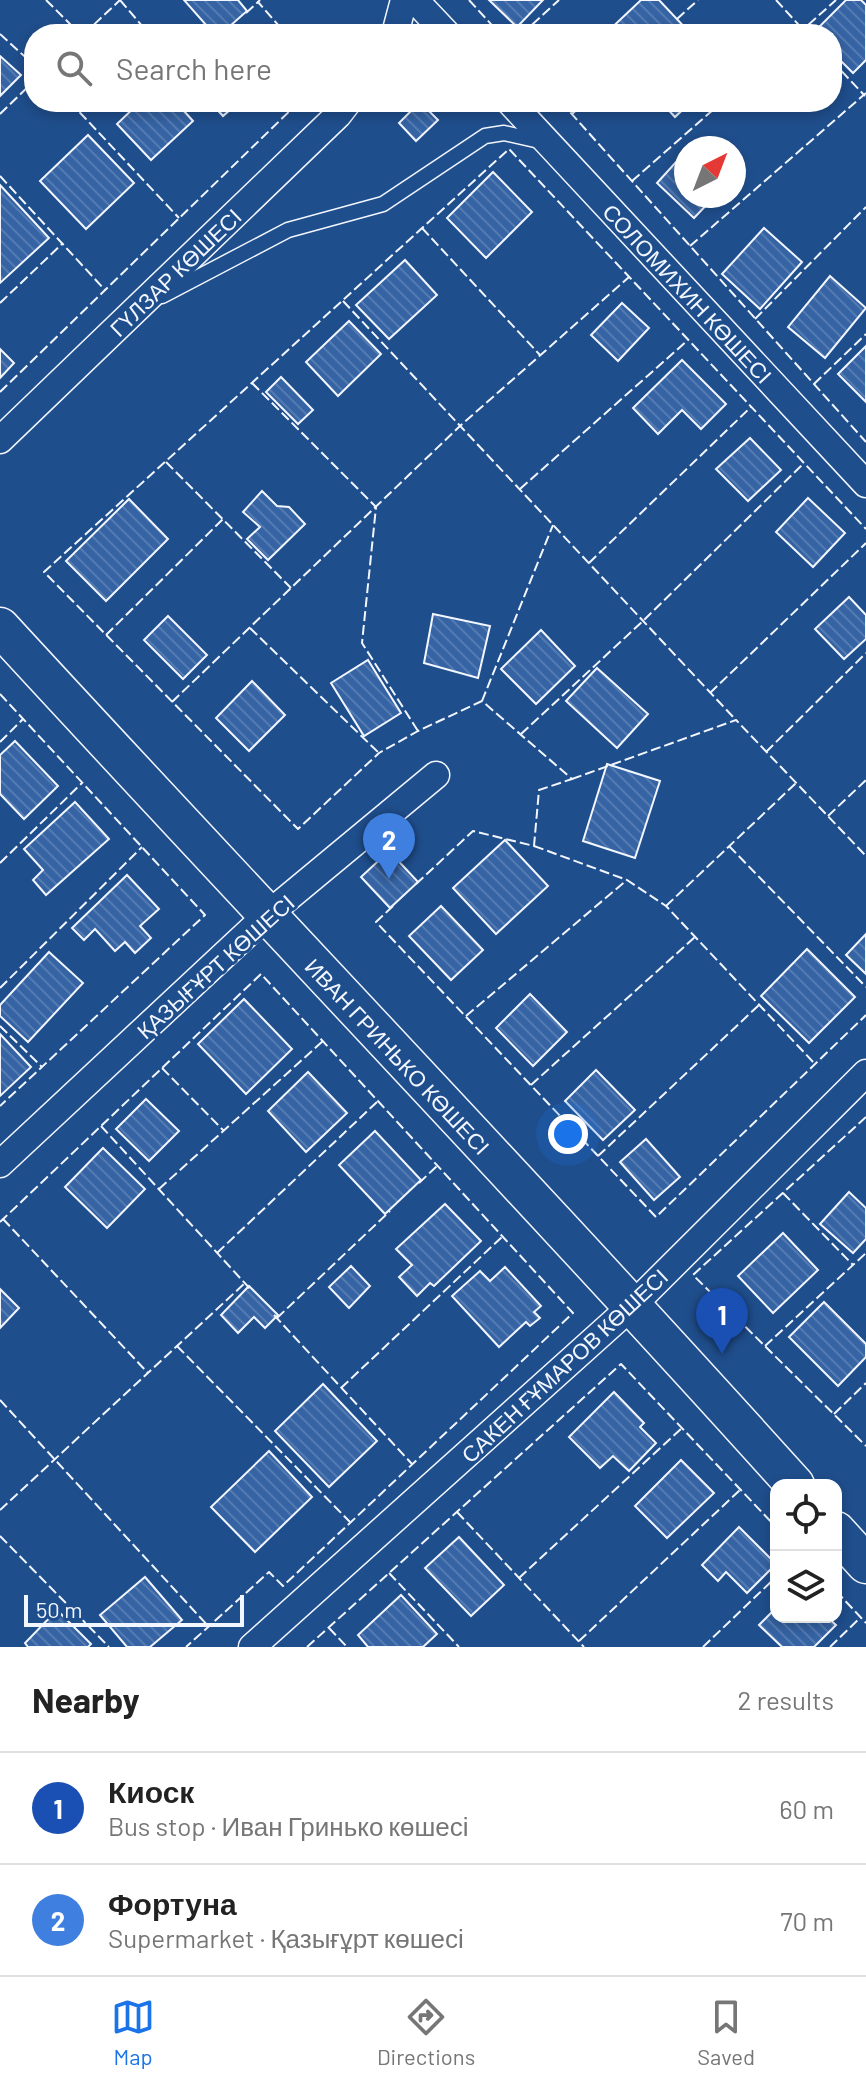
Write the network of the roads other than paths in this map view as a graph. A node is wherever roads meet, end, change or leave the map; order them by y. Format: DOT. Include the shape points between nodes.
graph roads {
  1 [pos="404,0"];
  2 [pos="415,0"];
  3 [pos="398,24"];
  4 [pos="438,24"];
  5 [pos="340,112"];
  6 [pos="519,112"];
  7 [pos="548,143"];
  8 [pos="137,309"];
  9 [pos="0,440"];
  10 [pos="866,484"];
  11 [pos="0,627"];
  12 [pos="436,775"];
  13 [pos="266,916"];
  14 [pos="866,1073"];
  15 [pos="0,1164"];
  16 [pos="633,1305"];
  17 [pos="790,1479"];
  18 [pos="842,1538"];
  19 [pos="866,1564"];
  20 [pos="252,1647"];
  1 -- 3 [label="street"];
  2 -- 4 [label="street"];
  5 -- 8 [label="street, ГҮЛЗАР КӨШЕСІ"];
  6 -- 7 [label="street, СОЛОМИХИН КӨШЕСІ"];
  7 -- 8 [label="lane" via="504,133 485,136 383,204 288,230"];
  7 -- 10 [label="street, СОЛОМИХИН КӨШЕСІ"];
  8 -- 9 [label="street, ГҮЛЗАР КӨШЕСІ"];
  11 -- 13 [label="street, ИВАН ГРИНЬКО КӨШЕСІ"];
  12 -- 13 [label="street, ҚАЗЫҒҰРТ КӨШЕСІ"];
  13 -- 15 [label="street, ҚАЗЫҒҰРТ КӨШЕСІ"];
  13 -- 16 [label="street, ИВАН ГРИНЬКО КӨШЕСІ"];
  14 -- 16 [label="street, САКЕН ҒҰМАРОВ КӨШЕСІ"];
  16 -- 17 [label="street, ИВАН ГРИНЬКО КӨШЕСІ"];
  16 -- 20 [label="street, САКЕН ҒҰМАРОВ КӨШЕСІ"];
  18 -- 19 [label="street"];
}
